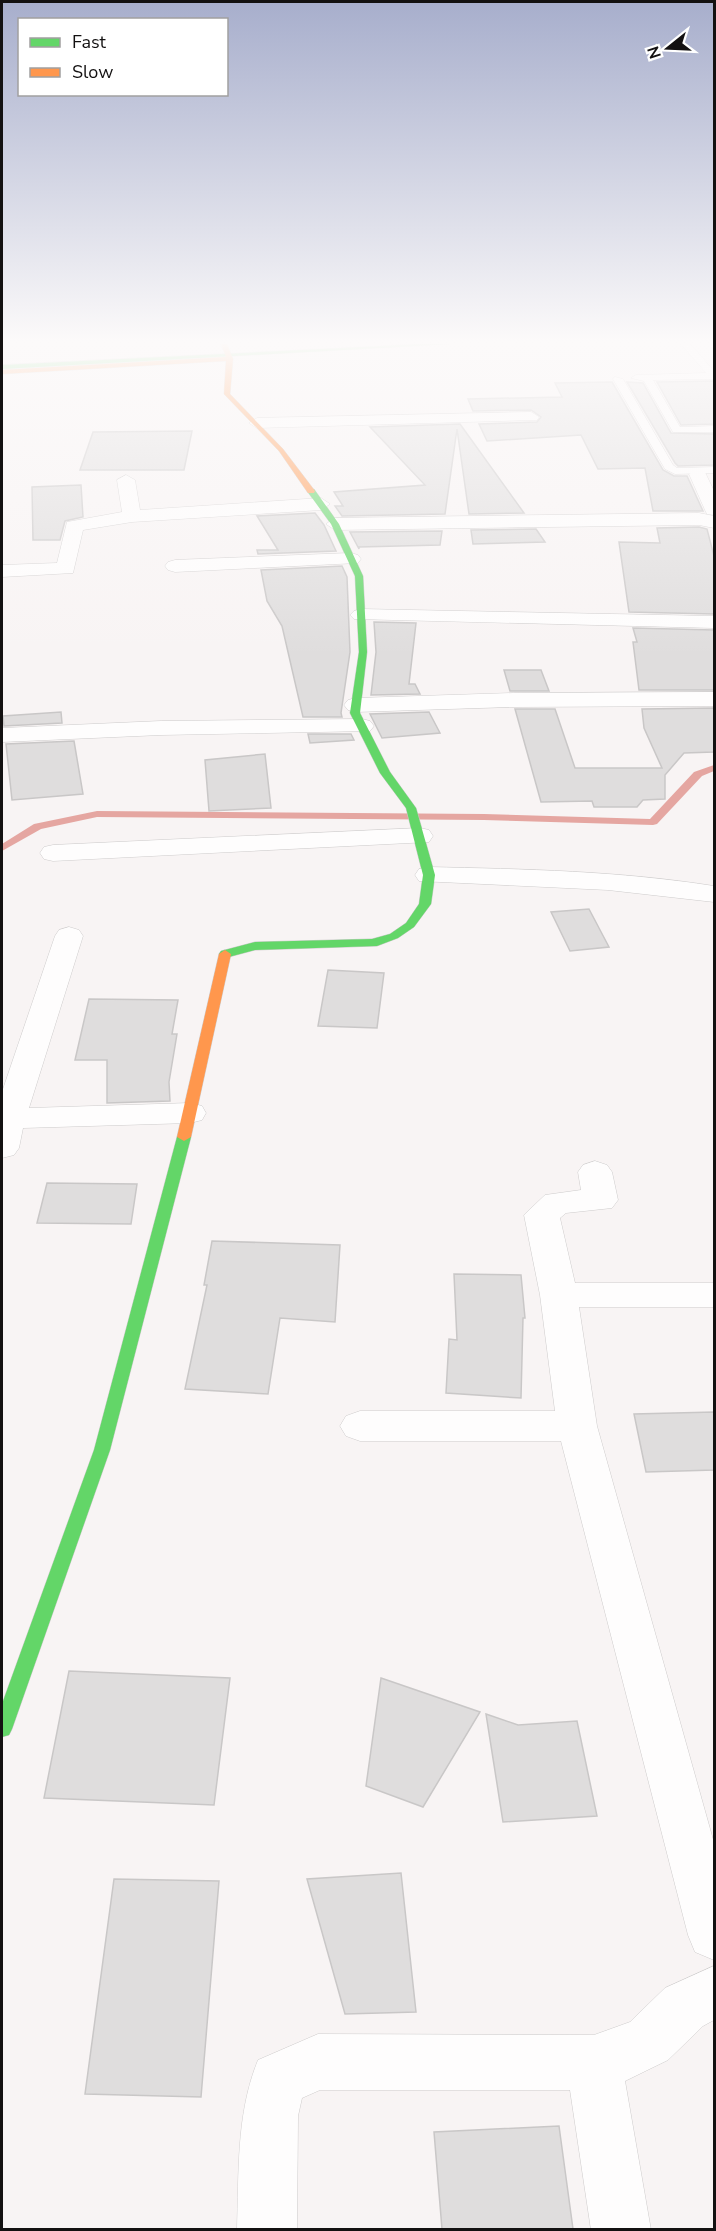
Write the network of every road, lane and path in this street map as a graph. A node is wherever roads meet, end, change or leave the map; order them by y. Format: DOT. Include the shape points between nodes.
graph roads {
  1 [pos="277,448"];
  2 [pos="665,448"];
  3 [pos="706,472"];
  4 [pos="126,480"];
  5 [pos="321,504"];
  6 [pos="714,510"];
  7 [pos="132,516"];
  8 [pos="714,522"];
  9 [pos="336,524"];
  10 [pos="351,559"];
  11 [pos="175,566"];
  12 [pos="2,571"];
  13 [pos="361,615"];
  14 [pos="714,622"];
  15 [pos="714,699"];
  16 [pos="359,716"];
  17 [pos="2,735"];
  18 [pos="419,832"];
  19 [pos="53,853"];
  20 [pos="429,875"];
  21 [pos="714,894"];
  22 [pos="69,936"];
  23 [pos="190,1113"];
  24 [pos="4,1129"];
  25 [pos="595,1172"];
  26 [pos="559,1295"];
  27 [pos="714,1295"];
  28 [pos="360,1426"];
  29 [pos="577,1426"];
  30 [pos="2,1729"];
  31 [pos="714,1935"];
  32 [pos="714,1992"];
  33 [pos="594,2063"];
  34 [pos="267,2229"];
  35 [pos="621,2229"];
  1 -- 5 [label="main road"];
  2 -- 3 [label="lane" via="669,467 675,471"];
  3 -- 6 [label="street"];
  4 -- 7 [label="street"];
  5 -- 7 [label="street"];
  5 -- 9 [label="main road"];
  7 -- 12 [label="street" via="74,526 66,569"];
  8 -- 9 [label="street" via="699,519"];
  9 -- 10 [label="main road"];
  10 -- 11 [label="street"];
  10 -- 13 [label="main road" via="359,576"];
  13 -- 14 [label="street"];
  13 -- 16 [label="main road"];
  15 -- 16 [label="street" via="513,700"];
  16 -- 17 [label="street"];
  16 -- 18 [label="main road" via="385,773 411,808"];
  18 -- 19 [label="street"];
  18 -- 20 [label="main road"];
  20 -- 21 [label="street" via="566,878 660,885"];
  20 -- 23 [label="main road" via="424,904 410,925 394,936 373,943 255,946 224,954"];
  22 -- 24 [label="street"];
  23 -- 24 [label="street"];
  23 -- 30 [label="main road" via="102,1450"];
  25 -- 26 [label="street" via="600,1200 557,1203 543,1215"];
  26 -- 27 [label="street"];
  26 -- 29 [label="street"];
  28 -- 29 [label="street"];
  29 -- 31 [label="street"];
  32 -- 33 [label="street" via="684,2007 648,2041 620,2056"];
  33 -- 34 [label="street" via="318,2062 278,2080 270,2116"];
  33 -- 35 [label="street"];
}
